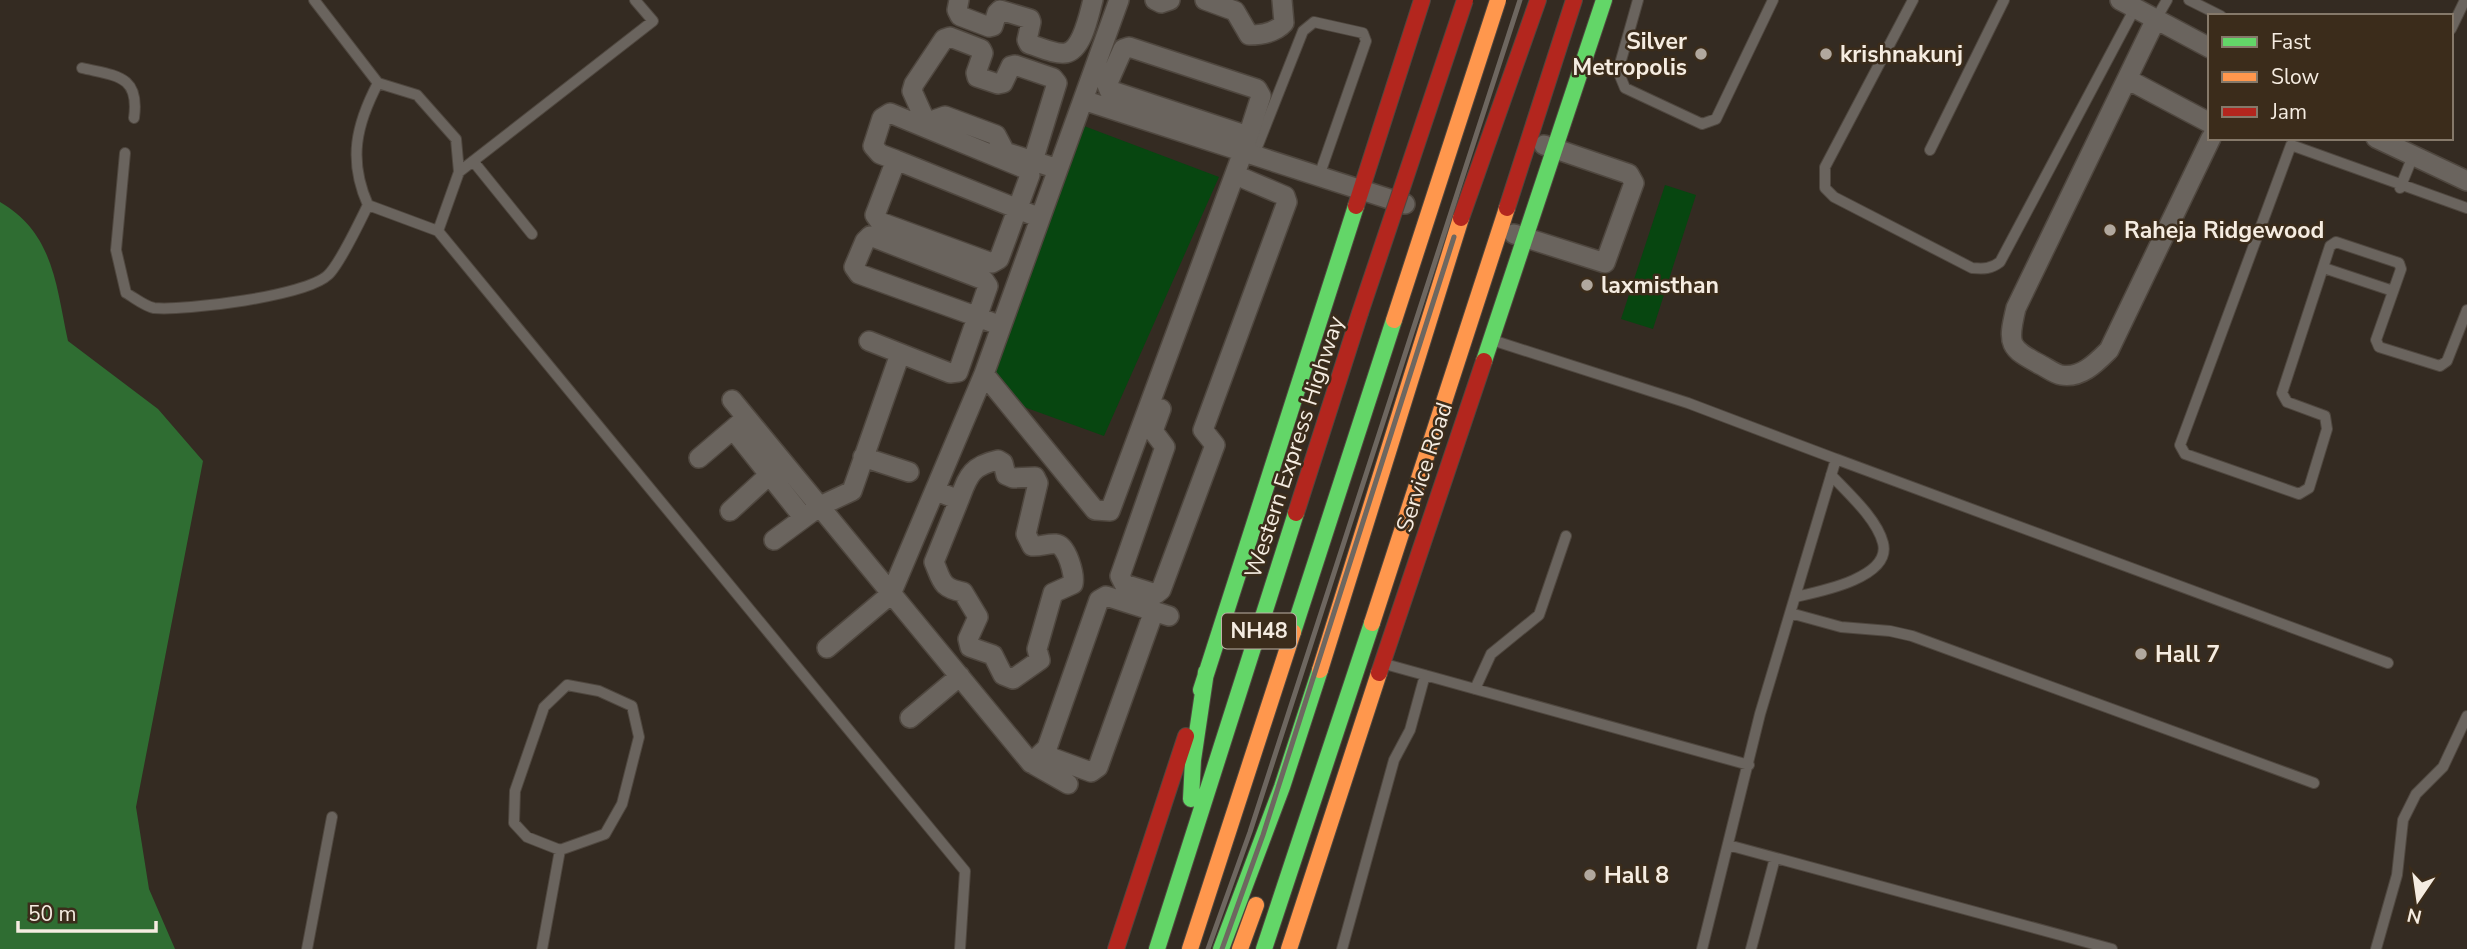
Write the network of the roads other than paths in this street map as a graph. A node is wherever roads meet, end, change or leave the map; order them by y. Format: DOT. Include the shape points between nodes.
graph roads {
  1 [pos="313,0"];
  2 [pos="635,0"];
  3 [pos="960,0"];
  4 [pos="1093,0"];
  5 [pos="1119,0"];
  6 [pos="1155,0"];
  7 [pos="1170,0"];
  8 [pos="1205,0"];
  9 [pos="1282,0"];
  10 [pos="1422,0"];
  11 [pos="1465,0"];
  12 [pos="1498,0"];
  13 [pos="1538,0"];
  14 [pos="1548,0"];
  15 [pos="1574,0"];
  16 [pos="1604,0"];
  17 [pos="1638,0"];
  18 [pos="1773,0"];
  19 [pos="1913,0"];
  20 [pos="2004,0"];
  21 [pos="2166,0"];
  22 [pos="2189,0"];
  23 [pos="2465,0"];
  24 [pos="2128,4"];
  25 [pos="2217,14"];
  26 [pos="2156,19"];
  27 [pos="2453,25"];
  28 [pos="2208,47"];
  29 [pos="82,68"];
  30 [pos="2127,79"];
  31 [pos="379,83"];
  32 [pos="1083,100"];
  33 [pos="134,118"];
  34 [pos="2208,122"];
  35 [pos="1529,140"];
  36 [pos="2210,140"];
  37 [pos="2380,140"];
  38 [pos="2292,142"];
  39 [pos="1248,148"];
  40 [pos="1930,149"];
  41 [pos="1560,150"];
  42 [pos="125,153"];
  43 [pos="2413,156"];
  44 [pos="896,160"];
  45 [pos="473,161"];
  46 [pos="1033,161"];
  47 [pos="1058,169"];
  48 [pos="459,172"];
  49 [pos="1319,176"];
  50 [pos="1245,179"];
  51 [pos="2467,181"];
  52 [pos="2401,187"];
  53 [pos="1361,189"];
  54 [pos="368,205"];
  55 [pos="2467,208"];
  56 [pos="1017,209"];
  57 [pos="1040,218"];
  58 [pos="1459,223"];
  59 [pos="1500,229"];
  60 [pos="438,231"];
  61 [pos="532,234"];
  62 [pos="1529,239"];
  63 [pos="2324,268"];
  64 [pos="2393,291"];
  65 [pos="1479,295"];
  66 [pos="1503,302"];
  67 [pos="2467,310"];
  68 [pos="978,317"];
  69 [pos="1001,326"];
  70 [pos="1490,340"];
  71 [pos="869,341"];
  72 [pos="900,354"];
  73 [pos="984,374"];
  74 [pos="732,400"];
  75 [pos="740,423"];
  76 [pos="863,457"];
  77 [pos="699,458"];
  78 [pos="1836,459"];
  79 [pos="909,472"];
  80 [pos="1831,475"];
  81 [pos="768,476"];
  82 [pos="936,491"];
  83 [pos="959,500"];
  84 [pos="820,506"];
  85 [pos="730,512"];
  86 [pos="803,517"];
  87 [pos="1566,536"];
  88 [pos="774,540"];
  89 [pos="1388,574"];
  90 [pos="1410,581"];
  91 [pos="891,594"];
  92 [pos="1795,597"];
  93 [pos="1790,613"];
  94 [pos="827,648"];
  95 [pos="1360,656"];
  96 [pos="1382,663"];
  97 [pos="2388,663"];
  98 [pos="1206,672"];
  99 [pos="1425,675"];
  100 [pos="960,676"];
  101 [pos="1475,689"];
  102 [pos="2467,716"];
  103 [pos="910,718"];
  104 [pos="1047,747"];
  105 [pos="1031,763"];
  106 [pos="1749,765"];
  107 [pos="2314,783"];
  108 [pos="1068,785"];
  109 [pos="332,817"];
  110 [pos="1728,845"];
  111 [pos="1190,848"];
  112 [pos="560,850"];
  113 [pos="1775,858"];
  114 [pos="1281,903"];
  115 [pos="1301,911"];
  116 [pos="307,949"];
  117 [pos="542,949"];
  118 [pos="960,949"];
  119 [pos="1116,949"];
  120 [pos="1157,949"];
  121 [pos="1190,949"];
  122 [pos="1221,949"];
  123 [pos="1240,949"];
  124 [pos="1265,949"];
  125 [pos="1289,949"];
  126 [pos="1342,949"];
  127 [pos="1702,949"];
  128 [pos="1751,949"];
  129 [pos="2112,949"];
  130 [pos="2376,949"];
  1 -- 31 [label="lane"];
  2 -- 45 [label="lane" via="653,21"];
  3 -- 4 [label="street" via="960,16 989,27 1000,10 1030,19 1029,44 1064,54 1082,37"];
  5 -- 32 [label="street"];
  6 -- 7 [label="street"];
  8 -- 9 [label="street" via="1235,10 1249,35 1257,35 1277,30 1284,23"];
  10 -- 53 [label="main road"];
  11 -- 111 [label="main road, Western Express Highway / NH48, bridge"];
  12 -- 121 [label="main road, NH48, bridge"];
  13 -- 58 [label="main road"];
  14 -- 123 [label="main road"];
  15 -- 35 [label="main road"];
  16 -- 41 [label="main road"];
  17 -- 18 [label="lane" via="1618,71 1625,88 1702,124 1716,119"];
  19 -- 24 [label="lane" via="1825,167 1825,188 1834,197 1981,269 2000,262"];
  20 -- 40 [label="lane"];
  21 -- 26 [label="lane"];
  22 -- 25 [label="lane"];
  23 -- 27 [label="lane"];
  24 -- 26 [label="street"];
  26 -- 28 [label="street"];
  26 -- 30 [label="street"];
  29 -- 33 [label="lane" via="118,76 131,87 136,100"];
  30 -- 34 [label="street"];
  30 -- 36 [label="street" via="2016,308 2011,328 2017,352 2062,375 2081,373 2109,350"];
  31 -- 48 [label="lane" via="418,95 456,139"];
  31 -- 54 [label="lane" via="363,110 357,140 358,183"];
  32 -- 39 [label="street"];
  32 -- 47 [label="street"];
  35 -- 41 [label="street"];
  35 -- 59 [label="main road"];
  37 -- 43 [label="street"];
  38 -- 52 [label="lane"];
  38 -- 63 [label="lane" via="2180,444 2185,454 2299,494 2309,488 2327,429 2325,416 2287,402 2282,393"];
  39 -- 39 [label="street" via="1261,96 1257,89 1129,47 1123,50 1107,85 1109,90"];
  39 -- 49 [label="street"];
  39 -- 49 [label="lane" via="1303,31 1314,22 1363,33 1366,41"];
  39 -- 50 [label="street"];
  39 -- 73 [label="street" via="1110,511 1095,510"];
  41 -- 62 [label="street"];
  41 -- 62 [label="street" via="1629,174 1634,183 1605,263"];
  42 -- 54 [label="lane" via="116,250 126,293 150,307 174,309 308,287 328,275"];
  43 -- 51 [label="street"];
  43 -- 52 [label="lane"];
  44 -- 56 [label="street"];
  44 -- 56 [label="street" via="875,215 880,222 992,263 999,259"];
  44 -- 56 [label="street" via="873,146 882,118 890,113 1026,169 1030,176"];
  45 -- 48 [label="lane"];
  45 -- 61 [label="lane"];
  46 -- 46 [label="street" via="1004,152 996,135 945,116 925,120 912,91 944,39 981,49 977,77 1003,83 1014,65 1057,83"];
  46 -- 47 [label="street"];
  47 -- 57 [label="street"];
  48 -- 60 [label="lane"];
  49 -- 53 [label="street"];
  50 -- 50 [label="street" via="1153,431 1165,447 1120,576 1124,584 1156,594 1215,445 1203,430 1287,202 1285,195"];
  52 -- 55 [label="lane"];
  53 -- 58 [label="street"];
  53 -- 98 [label="main road"];
  54 -- 60 [label="lane"];
  56 -- 57 [label="street"];
  57 -- 69 [label="street"];
  58 -- 122 [label="main road" via="1282,787"];
  59 -- 62 [label="street"];
  59 -- 65 [label="main road"];
  60 -- 118 [label="lane" via="965,872"];
  62 -- 66 [label="main road, Service Road"];
  63 -- 64 [label="lane"];
  63 -- 64 [label="lane" via="2330,246 2336,242 2376,253 2399,263"];
  64 -- 67 [label="lane" via="2376,340 2379,347 2440,366 2447,361"];
  65 -- 66 [label="main road"];
  65 -- 89 [label="main road"];
  66 -- 70 [label="main road, Service Road"];
  68 -- 68 [label="street" via="859,274 854,267 865,241 870,236 984,281 988,286"];
  68 -- 69 [label="street"];
  68 -- 72 [label="street" via="958,372"];
  69 -- 73 [label="street"];
  70 -- 78 [label="lane" via="1688,403"];
  70 -- 90 [label="main road, Service Road"];
  71 -- 72 [label="street"];
  72 -- 76 [label="street"];
  73 -- 82 [label="street"];
  74 -- 75 [label="street"];
  75 -- 77 [label="street"];
  75 -- 81 [label="street"];
  75 -- 84 [label="street"];
  76 -- 79 [label="street"];
  76 -- 84 [label="street" via="852,491"];
  78 -- 80 [label="lane"];
  78 -- 97 [label="lane"];
  80 -- 92 [label="lane"];
  80 -- 92 [label="lane" via="1878,531 1883,555 1878,566 1859,578"];
  81 -- 85 [label="street"];
  81 -- 86 [label="street"];
  82 -- 83 [label="street"];
  82 -- 91 [label="street"];
  83 -- 83 [label="street" via="970,472 989,462 1003,463 1006,475 1013,478 1035,477 1038,483 1026,534 1032,546 1062,547 1075,575 1073,584 1053,593 1037,649 1040,660 1013,679 1003,676 993,655 970,647 968,639 978,617 963,592 948,589 934,562"];
  84 -- 86 [label="street"];
  84 -- 91 [label="street"];
  86 -- 88 [label="street"];
  87 -- 101 [label="lane" via="1539,615 1492,654"];
  89 -- 90 [label="main road"];
  89 -- 95 [label="main road"];
  90 -- 96 [label="main road, Service Road"];
  91 -- 94 [label="street"];
  91 -- 100 [label="street"];
  92 -- 93 [label="lane"];
  93 -- 106 [label="lane"];
  93 -- 107 [label="lane" via="1912,636"];
  95 -- 96 [label="lane"];
  95 -- 114 [label="main road"];
  96 -- 99 [label="lane"];
  96 -- 115 [label="main road, Service Road"];
  98 -- 111 [label="main road" via="1194,760"];
  98 -- 119 [label="main road"];
  99 -- 101 [label="lane"];
  99 -- 126 [label="lane" via="1410,730 1394,761"];
  100 -- 103 [label="street"];
  100 -- 105 [label="street"];
  101 -- 106 [label="lane"];
  102 -- 130 [label="lane" via="2442,767 2416,794 2403,820 2397,874"];
  104 -- 104 [label="street" via="1099,600 1106,596 1161,614 1098,766 1091,772 1071,765 1051,757"];
  104 -- 105 [label="street"];
  105 -- 108 [label="street"];
  106 -- 110 [label="lane"];
  109 -- 116 [label="lane"];
  110 -- 113 [label="lane"];
  110 -- 127 [label="lane"];
  111 -- 120 [label="main road, Western Express Highway / NH48"];
  112 -- 112 [label="lane" via="527,837 514,823 515,791 544,707 567,685 598,691 632,706 639,737 622,804 605,834"];
  112 -- 117 [label="lane"];
  113 -- 128 [label="lane"];
  113 -- 129 [label="lane"];
  114 -- 115 [label="main road"];
  114 -- 124 [label="main road"];
  115 -- 125 [label="main road, Service Road"];
}
